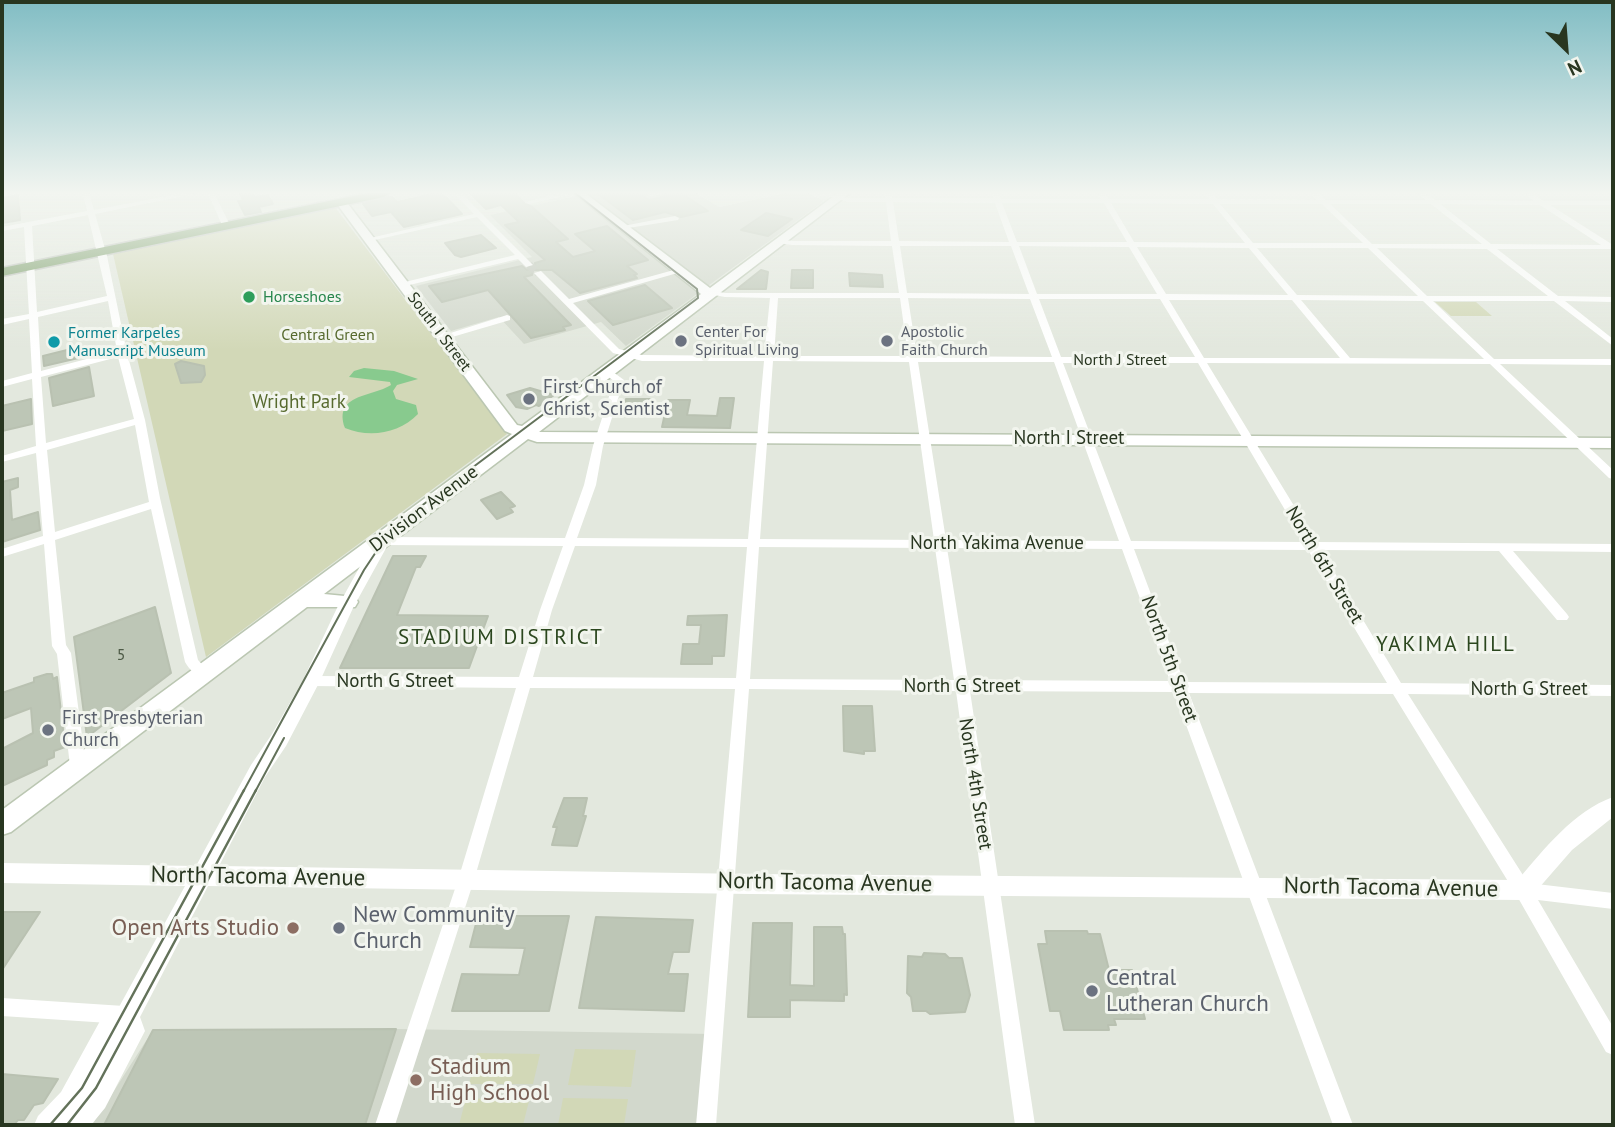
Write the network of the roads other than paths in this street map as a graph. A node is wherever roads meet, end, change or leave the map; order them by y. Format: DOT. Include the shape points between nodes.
graph roads {
  1 [pos="1132,245"];
  2 [pos="1251,245"];
  3 [pos="29,246"];
  4 [pos="100,246"];
  5 [pos="128,246"];
  6 [pos="375,246"];
  7 [pos="510,246"];
  8 [pos="646,246"];
  9 [pos="774,246"];
  10 [pos="895,246"];
  11 [pos="1015,246"];
  12 [pos="1322,246"];
  13 [pos="1370,246"];
  14 [pos="1489,246"];
  15 [pos="1612,248"];
  16 [pos="102,251"];
  17 [pos="520,256"];
  18 [pos="529,265"];
  19 [pos="30,266"];
  20 [pos="678,270"];
  21 [pos="2,272"];
  22 [pos="538,273"];
  23 [pos="404,285"];
  24 [pos="712,292"];
  25 [pos="774,295"];
  26 [pos="903,296"];
  27 [pos="1034,296"];
  28 [pos="1164,297"];
  29 [pos="1294,297"];
  30 [pos="111,298"];
  31 [pos="1425,298"];
  32 [pos="1556,299"];
  33 [pos="1613,299"];
  34 [pos="567,302"];
  35 [pos="32,316"];
  36 [pos="508,318"];
  37 [pos="2,322"];
  38 [pos="442,337"];
  39 [pos="1613,343"];
  40 [pos="121,354"];
  41 [pos="628,355"];
  42 [pos="768,359"];
  43 [pos="912,359"];
  44 [pos="1057,360"];
  45 [pos="1202,361"];
  46 [pos="1347,361"];
  47 [pos="1493,362"];
  48 [pos="1613,362"];
  49 [pos="606,371"];
  50 [pos="37,375"];
  51 [pos="2,384"];
  52 [pos="140,420"];
  53 [pos="524,433"];
  54 [pos="601,437"];
  55 [pos="762,438"];
  56 [pos="924,439"];
  57 [pos="1087,440"];
  58 [pos="1249,440"];
  59 [pos="1577,442"];
  60 [pos="1613,443"];
  61 [pos="42,448"];
  62 [pos="2,459"];
  63 [pos="1613,476"];
  64 [pos="155,504"];
  65 [pos="50,537"];
  66 [pos="382,541"];
  67 [pos="571,541"];
  68 [pos="752,543"];
  69 [pos="939,544"];
  70 [pos="1126,545"];
  71 [pos="1314,547"];
  72 [pos="1502,547"];
  73 [pos="1613,548"];
  74 [pos="2,553"];
  75 [pos="303,600"];
  76 [pos="348,603"];
  77 [pos="1562,617"];
  78 [pos="319,661"];
  79 [pos="202,673"];
  80 [pos="312,681"];
  81 [pos="524,683"];
  82 [pos="741,684"];
  83 [pos="960,687"];
  84 [pos="1180,688"];
  85 [pos="1398,690"];
  86 [pos="1613,691"];
  87 [pos="265,757"];
  88 [pos="78,766"];
  89 [pos="1613,806"];
  90 [pos="2,824"];
  91 [pos="2,873"];
  92 [pos="203,877"];
  93 [pos="466,880"];
  94 [pos="727,883"];
  95 [pos="992,886"];
  96 [pos="1255,887"];
  97 [pos="1523,890"];
  98 [pos="1613,901"];
  99 [pos="2,1007"];
  100 [pos="128,1016"];
  101 [pos="1613,1045"];
  102 [pos="57,1124"];
  103 [pos="385,1125"];
  104 [pos="706,1125"];
  105 [pos="1024,1125"];
  106 [pos="1343,1125"];
  1 -- 28 [label="street, North 6th Street"];
  2 -- 29 [label="street"];
  3 -- 19 [label="street"];
  4 -- 16 [label="street"];
  5 -- 16 [label="main road"];
  6 -- 23 [label="main road, South I Street"];
  7 -- 17 [label="street"];
  8 -- 20 [label="main road"];
  9 -- 24 [label="main road, Division Avenue"];
  10 -- 26 [label="street, North 4th Street"];
  11 -- 27 [label="street, North 5th Street"];
  12 -- 13 [label="street"];
  13 -- 14 [label="street"];
  13 -- 31 [label="street"];
  14 -- 15 [label="street"];
  14 -- 32 [label="street"];
  16 -- 19 [label="main road"];
  16 -- 30 [label="street"];
  17 -- 18 [label="street"];
  17 -- 23 [label="street"];
  19 -- 21 [label="main road"];
  19 -- 35 [label="street"];
  20 -- 24 [label="main road" via="702,290"];
  20 -- 34 [label="street"];
  22 -- 34 [label="street"];
  23 -- 38 [label="main road, South I Street"];
  24 -- 25 [label="street"];
  24 -- 41 [label="main road, Division Avenue"];
  25 -- 26 [label="street"];
  25 -- 42 [label="street"];
  26 -- 27 [label="street"];
  26 -- 43 [label="street, North 4th Street"];
  27 -- 28 [label="street"];
  27 -- 44 [label="street, North 5th Street"];
  28 -- 29 [label="street"];
  28 -- 45 [label="street, North 6th Street"];
  29 -- 31 [label="street"];
  29 -- 46 [label="street"];
  30 -- 35 [label="street"];
  30 -- 40 [label="street"];
  31 -- 32 [label="street"];
  31 -- 47 [label="street"];
  32 -- 33 [label="street"];
  32 -- 39 [label="street"];
  34 -- 41 [label="street" via="617,351"];
  35 -- 37 [label="street"];
  35 -- 50 [label="street"];
  36 -- 38 [label="street"];
  38 -- 53 [label="main road, South I Street" via="511,428"];
  40 -- 50 [label="street"];
  40 -- 52 [label="street"];
  41 -- 42 [label="street, North J Street"];
  41 -- 49 [label="main road, Division Avenue"];
  42 -- 43 [label="street, North J Street"];
  42 -- 55 [label="street"];
  43 -- 44 [label="street, North J Street"];
  43 -- 56 [label="street, North 4th Street"];
  44 -- 45 [label="street, North J Street"];
  44 -- 57 [label="street, North 5th Street"];
  45 -- 46 [label="street, North J Street"];
  45 -- 58 [label="street, North 6th Street"];
  46 -- 47 [label="street, North J Street"];
  47 -- 48 [label="street, North J Street"];
  47 -- 59 [label="street"];
  49 -- 53 [label="main road, Division Avenue"];
  49 -- 54 [label="street" via="619,380"];
  50 -- 51 [label="street"];
  50 -- 61 [label="street"];
  52 -- 61 [label="street"];
  52 -- 64 [label="street"];
  53 -- 54 [label="main road, North I Street"];
  53 -- 66 [label="main road, Division Avenue"];
  54 -- 55 [label="main road, North I Street"];
  54 -- 67 [label="street"];
  55 -- 56 [label="main road, North I Street"];
  55 -- 68 [label="street"];
  56 -- 57 [label="main road, North I Street"];
  56 -- 69 [label="street, North 4th Street"];
  57 -- 58 [label="main road, North I Street"];
  57 -- 70 [label="street, North 5th Street"];
  58 -- 59 [label="main road, North I Street"];
  58 -- 71 [label="street, North 6th Street"];
  59 -- 60 [label="main road, North I Street"];
  59 -- 63 [label="street"];
  61 -- 62 [label="street"];
  61 -- 65 [label="street"];
  64 -- 65 [label="street"];
  64 -- 79 [label="street" via="192,662"];
  65 -- 74 [label="street"];
  65 -- 88 [label="street" via="59,646 64,653"];
  66 -- 67 [label="street, North Yakima Avenue"];
  66 -- 75 [label="main road, Division Avenue"];
  66 -- 76 [label="street"];
  67 -- 68 [label="street, North Yakima Avenue"];
  67 -- 81 [label="street"];
  68 -- 69 [label="street, North Yakima Avenue"];
  68 -- 82 [label="street"];
  69 -- 70 [label="street, North Yakima Avenue"];
  69 -- 83 [label="street, North 4th Street"];
  70 -- 71 [label="street, North Yakima Avenue"];
  70 -- 84 [label="street, North 5th Street"];
  71 -- 72 [label="street, North Yakima Avenue"];
  71 -- 85 [label="street, North 6th Street"];
  72 -- 73 [label="street, North Yakima Avenue"];
  72 -- 77 [label="street"];
  75 -- 76 [label="main road"];
  75 -- 79 [label="main road, Division Avenue"];
  76 -- 78 [label="street"];
  78 -- 80 [label="street"];
  78 -- 87 [label="street" via="301,681 267,740"];
  79 -- 88 [label="main road, Division Avenue"];
  80 -- 81 [label="street, North G Street"];
  80 -- 87 [label="street"];
  81 -- 82 [label="street, North G Street"];
  81 -- 93 [label="street"];
  82 -- 83 [label="street, North G Street"];
  82 -- 94 [label="street"];
  83 -- 84 [label="street, North G Street"];
  83 -- 95 [label="street, North 4th Street"];
  84 -- 85 [label="street, North G Street"];
  84 -- 96 [label="street, North 5th Street"];
  85 -- 86 [label="street, North G Street"];
  85 -- 97 [label="street, North 6th Street"];
  87 -- 92 [label="street"];
  88 -- 90 [label="main road, Division Avenue"];
  89 -- 97 [label="street, North Tacoma Avenue" via="1556,850"];
  91 -- 92 [label="street, North Tacoma Avenue"];
  92 -- 93 [label="street, North Tacoma Avenue"];
  92 -- 100 [label="street"];
  93 -- 94 [label="street, North Tacoma Avenue"];
  93 -- 103 [label="street"];
  94 -- 95 [label="street, North Tacoma Avenue"];
  94 -- 104 [label="street"];
  95 -- 96 [label="street, North Tacoma Avenue"];
  95 -- 105 [label="street, North 4th Street"];
  96 -- 97 [label="street, North Tacoma Avenue"];
  96 -- 106 [label="street, North 5th Street"];
  97 -- 98 [label="street"];
  97 -- 101 [label="street, North 6th Street"];
  99 -- 100 [label="street"];
  100 -- 102 [label="street" via="133,1031 96,1100"];
}
